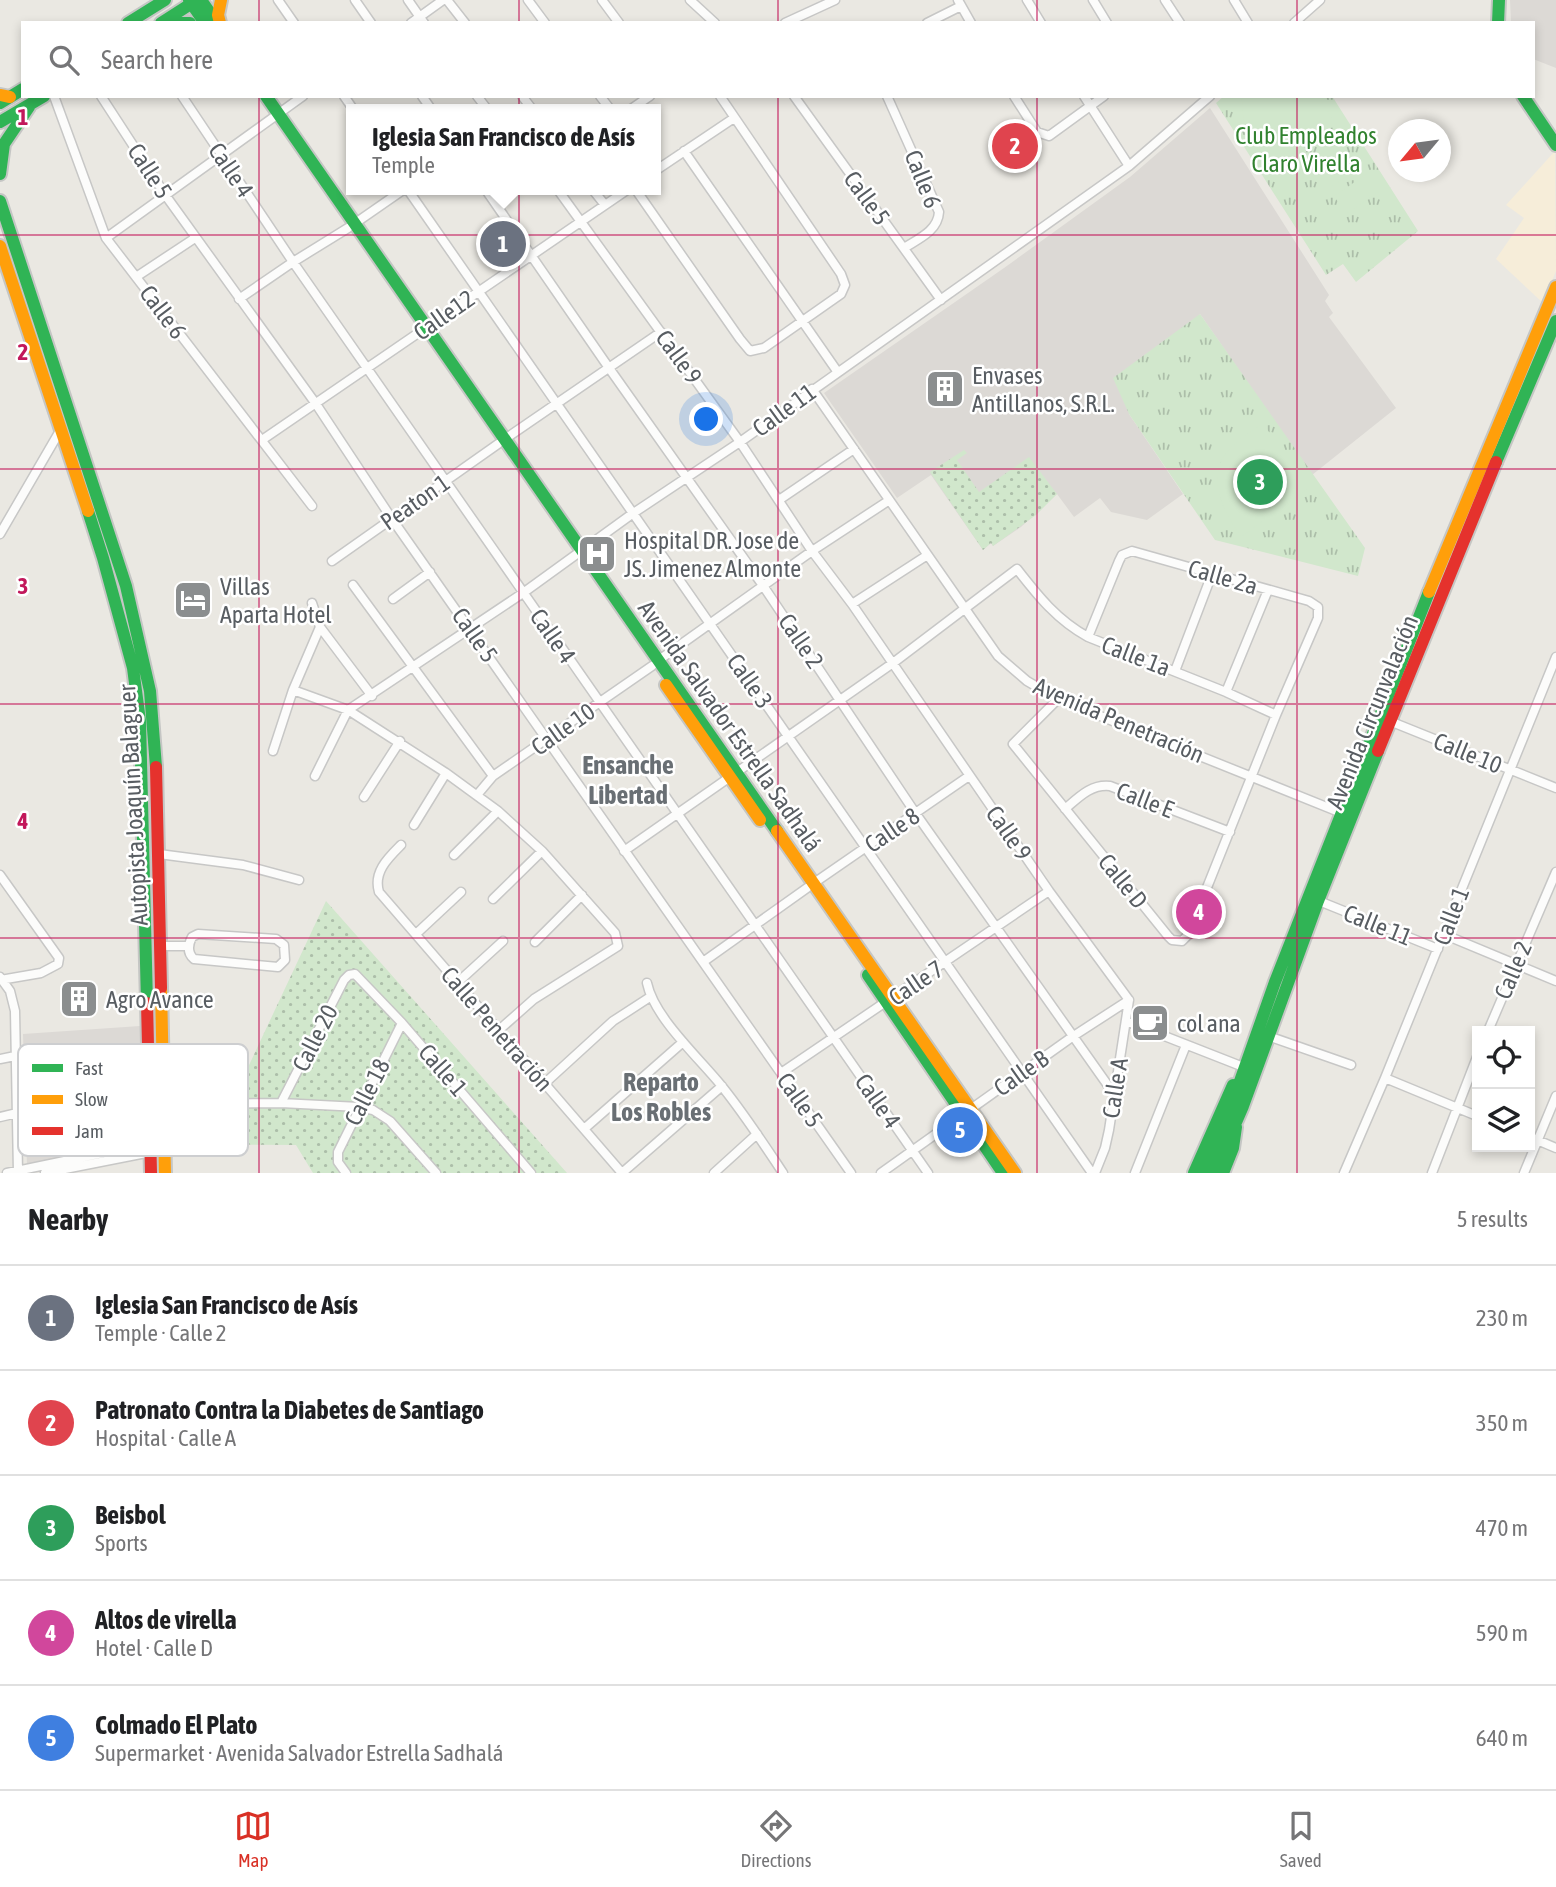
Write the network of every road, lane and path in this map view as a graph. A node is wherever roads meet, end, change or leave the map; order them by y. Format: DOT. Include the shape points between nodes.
graph roads {
  1 [pos="147,0"];
  2 [pos="165,0"];
  3 [pos="221,0"];
  4 [pos="278,0"];
  5 [pos="355,0"];
  6 [pos="408,0"];
  7 [pos="445,0"];
  8 [pos="528,0"];
  9 [pos="602,0"];
  10 [pos="690,0"];
  11 [pos="835,0"];
  12 [pos="1027,0"];
  13 [pos="1093,0"];
  14 [pos="1166,0"];
  15 [pos="1234,0"];
  16 [pos="1320,0"];
  17 [pos="1499,0"];
  18 [pos="195,1"];
  19 [pos="960,3"];
  20 [pos="143,14"];
  21 [pos="421,20"];
  22 [pos="131,21"];
  23 [pos="165,21"];
  24 [pos="204,21"];
  25 [pos="216,21"];
  26 [pos="218,21"];
  27 [pos="293,21"];
  28 [pos="370,21"];
  29 [pos="463,21"];
  30 [pos="544,21"];
  31 [pos="618,21"];
  32 [pos="713,21"];
  33 [pos="789,21"];
  34 [pos="930,21"];
  35 [pos="970,21"];
  36 [pos="1040,21"];
  37 [pos="1106,21"];
  38 [pos="1179,21"];
  39 [pos="1247,21"];
  40 [pos="1296,21"];
  41 [pos="1498,21"];
  42 [pos="21,90"];
  43 [pos="41,98"];
  44 [pos="55,98"];
  45 [pos="102,98"];
  46 [pos="183,98"];
  47 [pos="258,98"];
  48 [pos="266,98"];
  49 [pos="300,98"];
  50 [pos="721,98"];
  51 [pos="795,98"];
  52 [pos="888,98"];
  53 [pos="1015,98"];
  54 [pos="1085,98"];
  55 [pos="1102,98"];
  56 [pos="1208,98"];
  57 [pos="1524,98"];
  58 [pos="3,99"];
  59 [pos="29,107"];
  60 [pos="1091,107"];
  61 [pos="274,116"];
  62 [pos="1537,117"];
  63 [pos="734,118"];
  64 [pos="0,122"];
  65 [pos="1556,128"];
  66 [pos="1556,145"];
  67 [pos="684,151"];
  68 [pos="221,155"];
  69 [pos="1129,166"];
  70 [pos="661,167"];
  71 [pos="0,174"];
  72 [pos="0,182"];
  73 [pos="398,195"];
  74 [pos="410,195"];
  75 [pos="489,195"];
  76 [pos="562,195"];
  77 [pos="597,195"];
  78 [pos="620,195"];
  79 [pos="639,195"];
  80 [pos="166,196"];
  81 [pos="0,201"];
  82 [pos="605,205"];
  83 [pos="582,220"];
  84 [pos="351,226"];
  85 [pos="106,238"];
  86 [pos="195,238"];
  87 [pos="0,246"];
  88 [pos="14,246"];
  89 [pos="904,248"];
  90 [pos="530,255"];
  91 [pos="293,262"];
  92 [pos="136,277"];
  93 [pos="1556,289"];
  94 [pos="479,290"];
  95 [pos="239,299"];
  96 [pos="941,300"];
  97 [pos="803,321"];
  98 [pos="1556,321"];
  99 [pos="423,330"];
  100 [pos="661,332"];
  101 [pos="368,367"];
  102 [pos="608,368"];
  103 [pos="837,371"];
  104 [pos="812,389"];
  105 [pos="558,402"];
  106 [pos="316,404"];
  107 [pos="61,429"];
  108 [pos="262,440"];
  109 [pos="501,441"];
  110 [pos="740,442"];
  111 [pos="854,449"];
  112 [pos="686,479"];
  113 [pos="446,480"];
  114 [pos="779,500"];
  115 [pos="888,501"];
  116 [pos="312,506"];
  117 [pos="632,514"];
  118 [pos="392,519"];
  119 [pos="0,534"];
  120 [pos="812,551"];
  121 [pos="580,552"];
  122 [pos="926,556"];
  123 [pos="332,561"];
  124 [pos="430,572"];
  125 [pos="1212,573"];
  126 [pos="354,585"];
  127 [pos="764,587"];
  128 [pos="1268,590"];
  129 [pos="523,593"];
  130 [pos="393,599"];
  131 [pos="312,603"];
  132 [pos="852,604"];
  133 [pos="1318,607"];
  134 [pos="964,611"];
  135 [pos="710,625"];
  136 [pos="320,627"];
  137 [pos="470,628"];
  138 [pos="1088,637"];
  139 [pos="1556,657"];
  140 [pos="655,663"];
  141 [pos="893,663"];
  142 [pos="414,667"];
  143 [pos="1175,671"];
  144 [pos="293,690"];
  145 [pos="1226,692"];
  146 [pos="372,696"];
  147 [pos="839,699"];
  148 [pos="1058,699"];
  149 [pos="600,704"];
  150 [pos="348,710"];
  151 [pos="1276,715"];
  152 [pos="1385,719"];
  153 [pos="788,736"];
  154 [pos="548,740"];
  155 [pos="400,741"];
  156 [pos="273,751"];
  157 [pos="1509,769"];
  158 [pos="446,773"];
  159 [pos="734,775"];
  160 [pos="315,776"];
  161 [pos="493,776"];
  162 [pos="969,776"];
  163 [pos="1251,776"];
  164 [pos="1556,788"];
  165 [pos="477,795"];
  166 [pos="364,797"];
  167 [pos="1065,809"];
  168 [pos="498,811"];
  169 [pos="679,813"];
  170 [pos="916,814"];
  171 [pos="1347,815"];
  172 [pos="414,825"];
  173 [pos="1230,832"];
  174 [pos="401,845"];
  175 [pos="866,847"];
  176 [pos="542,851"];
  177 [pos="624,851"];
  178 [pos="159,854"];
  179 [pos="454,855"];
  180 [pos="1556,872"];
  181 [pos="0,875"];
  182 [pos="299,880"];
  183 [pos="811,886"];
  184 [pos="1049,891"];
  185 [pos="461,892"];
  186 [pos="582,895"];
  187 [pos="492,899"];
  188 [pos="1314,899"];
  189 [pos="756,924"];
  190 [pos="995,926"];
  191 [pos="416,934"];
  192 [pos="1443,934"];
  193 [pos="503,941"];
  194 [pos="535,942"];
  195 [pos="160,946"];
  196 [pos="189,946"];
  197 [pos="1438,949"];
  198 [pos="703,962"];
  199 [pos="946,963"];
  200 [pos="1515,964"];
  201 [pos="351,974"];
  202 [pos="1,978"];
  203 [pos="1556,981"];
  204 [pos="457,983"];
  205 [pos="647,984"];
  206 [pos="650,997"];
  207 [pos="1129,1000"];
  208 [pos="891,1001"];
  209 [pos="1126,1021"];
  210 [pos="402,1023"];
  211 [pos="1490,1026"];
  212 [pos="499,1030"];
  213 [pos="1268,1036"];
  214 [pos="1072,1037"];
  215 [pos="834,1039"];
  216 [pos="683,1042"];
  217 [pos="149,1044"];
  218 [pos="162,1044"];
  219 [pos="1186,1045"];
  220 [pos="15,1056"];
  221 [pos="0,1059"];
  222 [pos="1351,1065"];
  223 [pos="1246,1068"];
  224 [pos="1472,1070"];
  225 [pos="1023,1072"];
  226 [pos="781,1073"];
  227 [pos="1385,1078"];
  228 [pos="544,1084"];
  229 [pos="722,1086"];
  230 [pos="1114,1094"];
  231 [pos="1556,1096"];
  232 [pos="248,1103"];
  233 [pos="281,1103"];
  234 [pos="359,1107"];
  235 [pos="1457,1107"];
  236 [pos="966,1111"];
  237 [pos="17,1113"];
  238 [pos="1472,1114"];
  239 [pos="0,1117"];
  240 [pos="1236,1122"];
  241 [pos="584,1129"];
  242 [pos="757,1134"];
  243 [pos="1535,1137"];
  244 [pos="1535,1139"];
  245 [pos="1556,1148"];
  246 [pos="913,1151"];
  247 [pos="1530,1152"];
  248 [pos="107,1156"];
  249 [pos="117,1156"];
  250 [pos="18,1172"];
  251 [pos="7,1173"];
  252 [pos="45,1173"];
  253 [pos="346,1173"];
  254 [pos="436,1173"];
  255 [pos="531,1173"];
  256 [pos="622,1173"];
  257 [pos="714,1173"];
  258 [pos="783,1173"];
  259 [pos="851,1173"];
  260 [pos="881,1173"];
  261 [pos="929,1173"];
  262 [pos="1003,1173"];
  263 [pos="1014,1173"];
  264 [pos="1094,1173"];
  265 [pos="1135,1173"];
  266 [pos="1194,1173"];
  267 [pos="1203,1173"];
  268 [pos="1214,1173"];
  269 [pos="1223,1173"];
  270 [pos="1343,1173"];
  271 [pos="1432,1173"];
  272 [pos="1524,1173"];
  1 -- 20 [label="main road"];
  2 -- 20 [label="main road"];
  3 -- 26 [label="main road"];
  4 -- 27 [label="street"];
  5 -- 28 [label="street"];
  6 -- 21 [label="street"];
  7 -- 21 [label="street"];
  7 -- 29 [label="street"];
  8 -- 30 [label="street"];
  9 -- 31 [label="street"];
  10 -- 32 [label="street"];
  11 -- 33 [label="street"];
  12 -- 36 [label="street"];
  13 -- 37 [label="street"];
  14 -- 38 [label="street"];
  15 -- 39 [label="street"];
  16 -- 40 [label="street"];
  17 -- 41 [label="main road"];
  18 -- 23 [label="main road"];
  18 -- 24 [label="main road"];
  18 -- 25 [label="main road"];
  19 -- 34 [label="street"];
  19 -- 35 [label="street"];
  20 -- 22 [label="main road"];
  42 -- 58 [label="main road"];
  43 -- 59 [label="main road"];
  44 -- 85 [label="street, Calle 6"];
  45 -- 80 [label="street, Calle 5"];
  46 -- 68 [label="street, Calle 4"];
  47 -- 61 [label="main road, Avenida Salvador Estrella Sadhalá"];
  48 -- 61 [label="main road, Avenida Salvador Estrella Sadhalá"];
  49 -- 61 [label="street"];
  50 -- 63 [label="street"];
  51 -- 89 [label="street, Calle 5"];
  52 -- 89 [label="street, Calle 6" via="939,212 933,228"];
  53 -- 60 [label="street" via="1031,126 1043,136 1055,133"];
  54 -- 60 [label="street"];
  55 -- 60 [label="street"];
  56 -- 69 [label="street, Calle 11"];
  57 -- 62 [label="main road"];
  59 -- 64 [label="main road"];
  59 -- 71 [label="main road" via="4,144"];
  60 -- 69 [label="street"];
  61 -- 68 [label="street"];
  61 -- 84 [label="main road, Avenida Salvador Estrella Sadhalá"];
  62 -- 65 [label="main road"];
  62 -- 66 [label="main road"];
  63 -- 67 [label="street"];
  63 -- 97 [label="street" via="845,285 837,299"];
  67 -- 70 [label="street"];
  67 -- 97 [label="street"];
  68 -- 80 [label="street"];
  68 -- 91 [label="street, Calle 4"];
  69 -- 96 [label="street, Calle 11"];
  72 -- 88 [label="main road"];
  73 -- 84 [label="street"];
  74 -- 94 [label="street, Calle 3"];
  75 -- 90 [label="street, Calle 2"];
  76 -- 83 [label="street, Calle 9"];
  77 -- 82 [label="street"];
  78 -- 82 [label="street, Calle12"];
  79 -- 97 [label="street" via="750,351 764,348"];
  80 -- 85 [label="street"];
  80 -- 86 [label="street, Calle 5"];
  81 -- 88 [label="main road"];
  82 -- 83 [label="street, Calle12"];
  83 -- 90 [label="street, Calle12"];
  83 -- 100 [label="street, Calle 9"];
  84 -- 91 [label="street"];
  84 -- 99 [label="main road, Avenida Salvador Estrella Sadhalá"];
  85 -- 92 [label="street, Calle 6"];
  86 -- 92 [label="street"];
  86 -- 95 [label="street, Calle 5"];
  87 -- 107 [label="main road, Autopista Joaquín Balaguer"];
  88 -- 178 [label="main road, Autopista Joaquín Balaguer" via="126,586 145,663 154,718"];
  89 -- 96 [label="street, Calle 5"];
  90 -- 94 [label="street, Calle12"];
  90 -- 102 [label="street, Calle 2"];
  91 -- 95 [label="street"];
  91 -- 101 [label="street, Calle 4"];
  92 -- 108 [label="street, Calle 6"];
  93 -- 152 [label="main road, Avenida Circunvalación" via="1446,551"];
  94 -- 99 [label="street, Calle12"];
  94 -- 105 [label="street, Calle 3"];
  95 -- 106 [label="street, Calle 5"];
  96 -- 103 [label="street, Calle 11"];
  97 -- 103 [label="street"];
  98 -- 152 [label="main road, Avenida Circunvalación"];
  99 -- 101 [label="street, Calle12"];
  99 -- 109 [label="main road, Avenida Salvador Estrella Sadhalá"];
  100 -- 102 [label="street, Peaton 1"];
  100 -- 110 [label="street, Calle 9"];
  101 -- 106 [label="street, Calle12"];
  101 -- 113 [label="street, Calle 4"];
  102 -- 105 [label="street, Peaton 1"];
  102 -- 112 [label="street, Calle 2"];
  103 -- 104 [label="street, Calle 11"];
  104 -- 110 [label="street, Calle 11"];
  104 -- 111 [label="street, Avenida Penetración"];
  105 -- 109 [label="street, Peaton 1"];
  105 -- 117 [label="street, Calle 3"];
  106 -- 108 [label="street, Calle12"];
  106 -- 118 [label="street, Calle 5"];
  107 -- 119 [label="street"];
  107 -- 217 [label="main road, Autopista Joaquín Balaguer" via="115,600 138,695"];
  108 -- 116 [label="street, Calle 6"];
  109 -- 113 [label="street, Peaton 1"];
  109 -- 121 [label="main road, Avenida Salvador Estrella Sadhalá"];
  110 -- 112 [label="street, Calle 11"];
  110 -- 114 [label="street, Calle 9"];
  111 -- 114 [label="street"];
  111 -- 115 [label="street, Avenida Penetración"];
  112 -- 117 [label="street, Calle 11"];
  112 -- 127 [label="street, Calle 2"];
  113 -- 118 [label="street, Peaton 1"];
  113 -- 129 [label="street, Calle 4"];
  114 -- 120 [label="street, Calle 9"];
  115 -- 120 [label="street, Calle 10"];
  115 -- 122 [label="street, Avenida Penetración"];
  117 -- 121 [label="street, Calle 11"];
  117 -- 135 [label="street, Calle 3"];
  118 -- 123 [label="street, Peaton 1"];
  118 -- 124 [label="street, Calle 5"];
  120 -- 127 [label="street, Calle 10"];
  120 -- 132 [label="street, Calle 9"];
  121 -- 129 [label="street, Calle 11"];
  121 -- 140 [label="main road, Avenida Salvador Estrella Sadhalá"];
  122 -- 132 [label="street"];
  122 -- 134 [label="street, Avenida Penetración"];
  124 -- 130 [label="street"];
  124 -- 137 [label="street, Calle 5"];
  125 -- 128 [label="street, Calle 2a"];
  125 -- 138 [label="street, Calle 2a" via="1127,552 1119,561"];
  125 -- 143 [label="street"];
  126 -- 142 [label="street"];
  127 -- 135 [label="street, Calle 10"];
  127 -- 147 [label="street, Calle 2"];
  128 -- 133 [label="street, Calle 2a"];
  128 -- 145 [label="street"];
  129 -- 137 [label="street, Calle 11"];
  129 -- 149 [label="street, Calle 4"];
  131 -- 136 [label="street"];
  132 -- 141 [label="street, Calle 9"];
  133 -- 151 [label="street, Calle D" via="1318,618"];
  134 -- 138 [label="street, Calle 1a" via="1017,569 1053,613"];
  134 -- 141 [label="street"];
  134 -- 148 [label="street, Avenida Penetración" via="998,656"];
  135 -- 140 [label="street, Calle 10"];
  135 -- 153 [label="street, Calle 3"];
  136 -- 144 [label="street"];
  136 -- 146 [label="street"];
  137 -- 142 [label="street, Calle 11"];
  137 -- 154 [label="street, Calle 5"];
  138 -- 143 [label="street, Calle 1a"];
  139 -- 157 [label="street, Calle 1"];
  140 -- 149 [label="street, Calle 10"];
  140 -- 159 [label="main road, Avenida Salvador Estrella Sadhalá"];
  141 -- 147 [label="street"];
  141 -- 162 [label="street, Calle 9"];
  142 -- 146 [label="street, Calle 11"];
  142 -- 161 [label="street"];
  143 -- 145 [label="street, Calle 1a"];
  144 -- 150 [label="street"];
  144 -- 156 [label="street"];
  145 -- 151 [label="street, Calle 1a"];
  146 -- 150 [label="street, Calle 11"];
  147 -- 153 [label="street"];
  147 -- 170 [label="street, Calle 2"];
  148 -- 163 [label="street, Avenida Penetración"];
  148 -- 167 [label="street, Calle D" via="1013,744"];
  149 -- 154 [label="street, Calle 10"];
  149 -- 169 [label="street, Calle 4"];
  150 -- 155 [label="street"];
  150 -- 160 [label="street"];
  151 -- 163 [label="street, Calle D"];
  152 -- 157 [label="street, Calle 10"];
  152 -- 171 [label="main road, Avenida Circunvalación"];
  153 -- 159 [label="street"];
  153 -- 175 [label="street, Calle 3"];
  154 -- 161 [label="street, Calle 10"];
  154 -- 177 [label="street, Calle 5"];
  155 -- 158 [label="street"];
  155 -- 166 [label="street"];
  157 -- 164 [label="street, Calle 10"];
  157 -- 192 [label="street, Calle 1"];
  158 -- 165 [label="street"];
  158 -- 172 [label="street"];
  159 -- 169 [label="street"];
  159 -- 183 [label="main road, Avenida Salvador Estrella Sadhalá"];
  161 -- 165 [label="street, Calle 10"];
  162 -- 170 [label="street, Calle 8"];
  162 -- 184 [label="street, Calle 9"];
  163 -- 171 [label="street, Avenida Penetración"];
  163 -- 173 [label="street, Calle D"];
  165 -- 168 [label="street"];
  167 -- 173 [label="street, Calle E" via="1090,789 1103,785"];
  167 -- 173 [label="street, Calle D" via="1168,936 1179,942 1188,935"];
  168 -- 176 [label="street"];
  168 -- 179 [label="street"];
  169 -- 177 [label="street"];
  169 -- 189 [label="street, Calle 4"];
  170 -- 175 [label="street, Calle 8"];
  170 -- 190 [label="street, Calle 2"];
  171 -- 188 [label="main road, Avenida Circunvalación"];
  174 -- 191 [label="street, Calle Penetración" via="383,865 376,884"];
  175 -- 183 [label="street, Calle 8"];
  175 -- 199 [label="street, Calle 3"];
  176 -- 186 [label="street"];
  176 -- 187 [label="street"];
  177 -- 198 [label="street, Calle 5"];
  178 -- 182 [label="street" via="243,865"];
  178 -- 195 [label="main road, Autopista Joaquín Balaguer"];
  180 -- 200 [label="street, Calle 2"];
  181 -- 202 [label="street" via="59,958 50,970"];
  183 -- 189 [label="street, Calle 8"];
  183 -- 208 [label="main road, Avenida Salvador Estrella Sadhalá"];
  184 -- 190 [label="street, Calle 7"];
  184 -- 207 [label="street, Calle 9"];
  185 -- 191 [label="street"];
  186 -- 194 [label="street"];
  186 -- 212 [label="street" via="615,933 618,946 534,999"];
  188 -- 197 [label="street, Calle 11"];
  188 -- 213 [label="main road, Avenida Circunvalación"];
  188 -- 223 [label="main road, Avenida Circunvalación" via="1275,982"];
  189 -- 198 [label="street, Calle 8"];
  189 -- 215 [label="street, Calle 4"];
  190 -- 199 [label="street, Calle 7"];
  190 -- 214 [label="street, Calle 2"];
  191 -- 204 [label="street, Calle Penetración"];
  192 -- 197 [label="street, Calle 1"];
  192 -- 200 [label="street, Calle 11"];
  193 -- 204 [label="street"];
  195 -- 196 [label="street"];
  195 -- 218 [label="main road, Autopista Joaquín Balaguer"];
  196 -- 196 [label="street" via="198,934 276,939 286,953 278,967 194,959"];
  197 -- 227 [label="street, Calle 1"];
  198 -- 226 [label="street, Calle 5"];
  199 -- 208 [label="street, Calle 7"];
  199 -- 225 [label="street, Calle 3"];
  200 -- 203 [label="street, Calle 11"];
  200 -- 211 [label="street, Calle 2"];
  201 -- 210 [label="street, Calle 1"];
  201 -- 233 [label="street, Calle 20"];
  202 -- 220 [label="street" via="15,1011"];
  204 -- 212 [label="street, Calle Penetración"];
  205 -- 206 [label="street"];
  206 -- 216 [label="street"];
  206 -- 228 [label="street" via="613,1021"];
  207 -- 209 [label="street, Calle A"];
  207 -- 214 [label="street, Calle B"];
  208 -- 215 [label="street, Calle 7"];
  208 -- 236 [label="main road, Avenida Salvador Estrella Sadhalá"];
  209 -- 219 [label="street"];
  209 -- 230 [label="street, Calle A"];
  210 -- 234 [label="street, Calle 18"];
  210 -- 255 [label="street, Calle 1"];
  212 -- 228 [label="street, Calle Penetración"];
  213 -- 222 [label="street"];
  213 -- 240 [label="main road, Avenida Circunvalación"];
  214 -- 225 [label="street, Calle B"];
  214 -- 230 [label="street, Calle 2"];
  215 -- 226 [label="street, Calle 7"];
  215 -- 246 [label="street, Calle 4"];
  216 -- 229 [label="street"];
  216 -- 241 [label="street"];
  219 -- 223 [label="street"];
  219 -- 265 [label="street"];
  220 -- 221 [label="street"];
  220 -- 237 [label="street"];
  223 -- 266 [label="main road, Avenida Circunvalación" via="1235,1081"];
  223 -- 267 [label="main road, Avenida Circunvalación"];
  224 -- 235 [label="street"];
  225 -- 236 [label="street, Calle B"];
  225 -- 264 [label="street, Calle 3"];
  226 -- 259 [label="street, Calle 5"];
  227 -- 235 [label="street"];
  227 -- 270 [label="street, Calle 1"];
  228 -- 241 [label="street, Calle Penetración"];
  229 -- 242 [label="street"];
  229 -- 256 [label="street"];
  230 -- 264 [label="street, Calle A" via="1105,1148"];
  231 -- 243 [label="street"];
  232 -- 233 [label="street"];
  233 -- 234 [label="street"];
  234 -- 253 [label="street, Calle 18" via="338,1152 338,1163"];
  234 -- 254 [label="street" via="390,1121"];
  235 -- 238 [label="street"];
  235 -- 271 [label="street"];
  236 -- 246 [label="street, Calle B"];
  236 -- 262 [label="main road, Avenida Salvador Estrella Sadhalá"];
  236 -- 263 [label="main road, Avenida Salvador Estrella Sadhalá"];
  237 -- 239 [label="street"];
  237 -- 250 [label="street"];
  240 -- 268 [label="main road, Avenida Circunvalación"];
  240 -- 269 [label="main road, Avenida Circunvalación" via="1233,1148"];
  241 -- 256 [label="street, Calle Penetración"];
  242 -- 257 [label="street"];
  242 -- 258 [label="street"];
  244 -- 245 [label="street"];
  246 -- 260 [label="street, Calle B"];
  246 -- 261 [label="street, Calle 4"];
  247 -- 272 [label="street"];
  248 -- 250 [label="street"];
  249 -- 252 [label="street"];
  250 -- 251 [label="street"];
}
